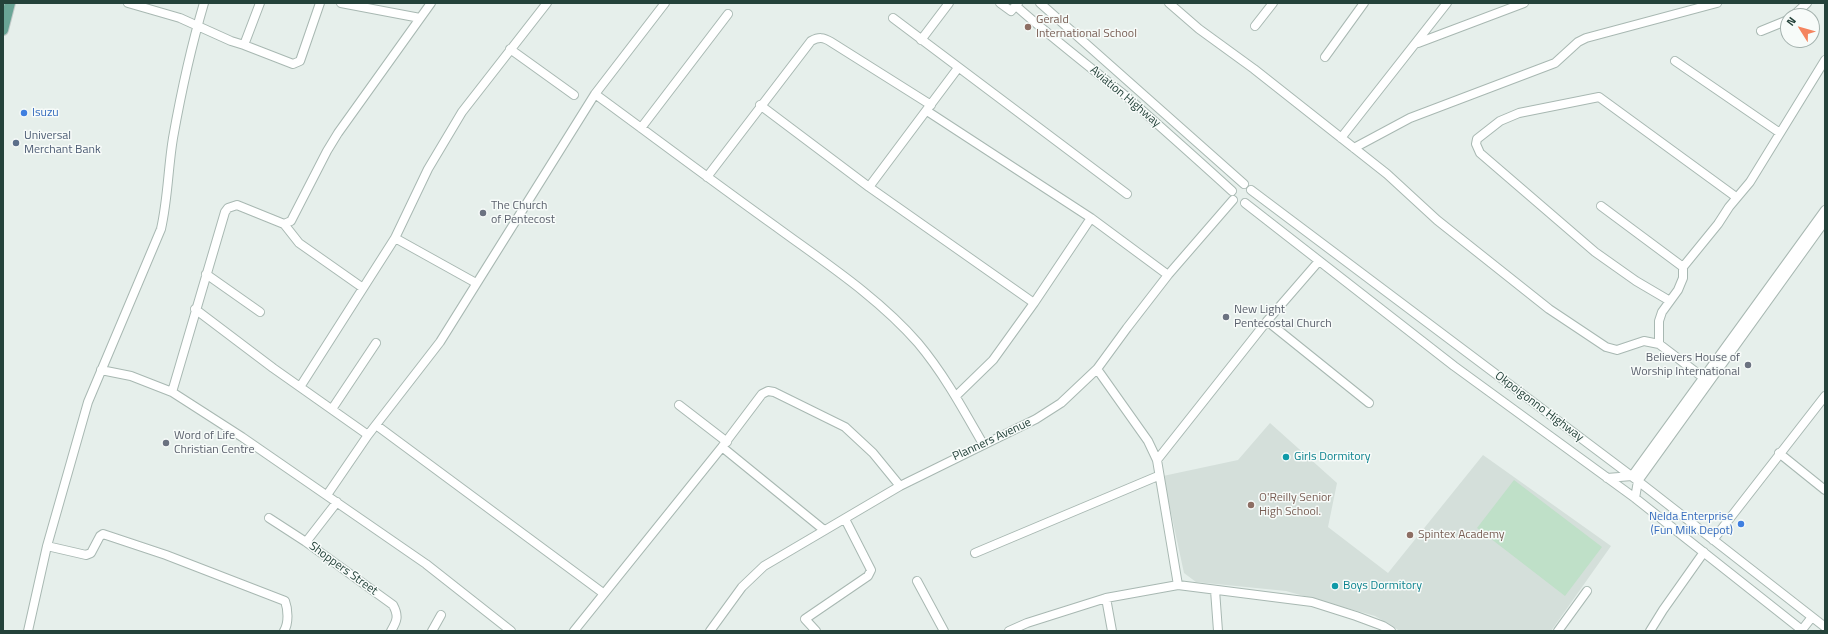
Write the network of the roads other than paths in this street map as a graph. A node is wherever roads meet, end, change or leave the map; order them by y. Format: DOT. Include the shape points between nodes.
graph roads {
  1 [pos="10,3"];
  2 [pos="128,3"];
  3 [pos="204,3"];
  4 [pos="260,3"];
  5 [pos="320,3"];
  6 [pos="341,3"];
  7 [pos="431,3"];
  8 [pos="547,3"];
  9 [pos="665,3"];
  10 [pos="949,3"];
  11 [pos="1000,3"];
  12 [pos="1040,3"];
  13 [pos="1169,3"];
  14 [pos="1273,3"];
  15 [pos="1364,3"];
  16 [pos="1447,3"];
  17 [pos="1524,3"];
  18 [pos="1717,3"];
  19 [pos="1015,7"];
  20 [pos="728,14"];
  21 [pos="420,18"];
  22 [pos="893,18"];
  23 [pos="1780,23"];
  24 [pos="198,25"];
  25 [pos="1256,26"];
  26 [pos="3,30"];
  27 [pos="1761,31"];
  28 [pos="921,40"];
  29 [pos="1417,43"];
  30 [pos="244,45"];
  31 [pos="510,49"];
  32 [pos="1325,56"];
  33 [pos="1825,60"];
  34 [pos="1675,61"];
  35 [pos="958,68"];
  36 [pos="594,94"];
  37 [pos="574,96"];
  38 [pos="760,105"];
  39 [pos="929,108"];
  40 [pos="641,128"];
  41 [pos="1780,133"];
  42 [pos="1341,138"];
  43 [pos="1354,148"];
  44 [pos="707,177"];
  45 [pos="1244,184"];
  46 [pos="869,187"];
  47 [pos="1251,190"];
  48 [pos="1232,191"];
  49 [pos="1127,194"];
  50 [pos="1736,197"];
  51 [pos="1233,200"];
  52 [pos="1245,203"];
  53 [pos="1601,206"];
  54 [pos="1825,210"];
  55 [pos="1091,218"];
  56 [pos="1825,221"];
  57 [pos="284,224"];
  58 [pos="395,238"];
  59 [pos="1319,261"];
  60 [pos="1683,267"];
  61 [pos="206,274"];
  62 [pos="1168,275"];
  63 [pos="476,283"];
  64 [pos="363,288"];
  65 [pos="1670,301"];
  66 [pos="1034,303"];
  67 [pos="195,309"];
  68 [pos="260,312"];
  69 [pos="1267,321"];
  70 [pos="376,342"];
  71 [pos="1659,344"];
  72 [pos="1097,369"];
  73 [pos="101,370"];
  74 [pos="1706,380"];
  75 [pos="300,387"];
  76 [pos="172,392"];
  77 [pos="956,396"];
  78 [pos="1825,396"];
  79 [pos="1369,403"];
  80 [pos="679,405"];
  81 [pos="332,409"];
  82 [pos="376,425"];
  83 [pos="368,435"];
  84 [pos="724,444"];
  85 [pos="983,444"];
  86 [pos="1779,453"];
  87 [pos="1157,460"];
  88 [pos="1158,476"];
  89 [pos="1607,478"];
  90 [pos="1634,479"];
  91 [pos="900,486"];
  92 [pos="1825,490"];
  93 [pos="327,495"];
  94 [pos="1635,498"];
  95 [pos="337,502"];
  96 [pos="269,518"];
  97 [pos="845,519"];
  98 [pos="824,530"];
  99 [pos="1713,540"];
  100 [pos="306,542"];
  101 [pos="47,546"];
  102 [pos="1704,552"];
  103 [pos="975,553"];
  104 [pos="917,581"];
  105 [pos="1178,585"];
  106 [pos="1215,590"];
  107 [pos="1586,591"];
  108 [pos="603,593"];
  109 [pos="1106,598"];
  110 [pos="441,615"];
  111 [pos="1812,617"];
  112 [pos="1825,627"];
  113 [pos="1381,628"];
  114 [pos="28,631"];
  115 [pos="284,631"];
  116 [pos="391,631"];
  117 [pos="432,631"];
  118 [pos="511,631"];
  119 [pos="574,631"];
  120 [pos="710,631"];
  121 [pos="816,631"];
  122 [pos="944,631"];
  123 [pos="1009,631"];
  124 [pos="1112,631"];
  125 [pos="1218,631"];
  126 [pos="1391,631"];
  127 [pos="1558,631"];
  128 [pos="1650,631"];
  129 [pos="1802,631"];
  1 -- 26 [label="main road"];
  2 -- 24 [label="street"];
  3 -- 24 [label="street"];
  4 -- 30 [label="street"];
  5 -- 30 [label="street" via="300,61 297,63 293,64"];
  6 -- 21 [label="street"];
  7 -- 21 [label="street"];
  8 -- 31 [label="street"];
  9 -- 36 [label="street"];
  10 -- 28 [label="street"];
  11 -- 19 [label="street, Aviation Highway"];
  12 -- 45 [label="street, Aviation Highway"];
  13 -- 42 [label="street"];
  14 -- 25 [label="street"];
  15 -- 32 [label="street"];
  16 -- 29 [label="street"];
  17 -- 29 [label="street"];
  18 -- 43 [label="street" via="1586,38 1555,63 1410,118"];
  19 -- 48 [label="street, Aviation Highway" via="1166,131"];
  20 -- 40 [label="street"];
  21 -- 57 [label="street" via="338,133 291,221"];
  22 -- 28 [label="street"];
  23 -- 27 [label="street"];
  24 -- 30 [label="street"];
  24 -- 73 [label="street" via="173,138 167,204 161,229"];
  28 -- 35 [label="street"];
  29 -- 42 [label="street"];
  31 -- 37 [label="street"];
  31 -- 58 [label="street" via="462,112 428,169"];
  33 -- 41 [label="street"];
  34 -- 41 [label="street"];
  35 -- 39 [label="street"];
  35 -- 49 [label="street"];
  36 -- 40 [label="street"];
  36 -- 63 [label="street"];
  38 -- 39 [label="street" via="811,42 825,38"];
  38 -- 44 [label="street"];
  38 -- 46 [label="street"];
  39 -- 46 [label="street"];
  39 -- 55 [label="street"];
  40 -- 44 [label="street"];
  41 -- 50 [label="street" via="1750,182"];
  42 -- 43 [label="street"];
  43 -- 71 [label="street" via="1437,220 1550,309 1606,347 1617,350 1644,341"];
  44 -- 77 [label="street" via="892,315 918,343"];
  45 -- 47 [label="street"];
  45 -- 48 [label="street" via="1238,184"];
  46 -- 66 [label="street"];
  47 -- 52 [label="street" via="1250,199"];
  47 -- 90 [label="street, Okpoigonno Highway"];
  48 -- 51 [label="street"];
  50 -- 60 [label="street"];
  50 -- 65 [label="street" via="1599,97 1519,113 1500,121 1477,139 1476,144 1480,153 1595,252"];
  51 -- 52 [label="street" via="1239,204"];
  51 -- 62 [label="street, Planners Avenue"];
  52 -- 59 [label="street, Okpoigonno Highway"];
  53 -- 60 [label="street"];
  54 -- 74 [label="street"];
  55 -- 62 [label="street"];
  55 -- 66 [label="street"];
  56 -- 74 [label="street"];
  57 -- 61 [label="street" via="237,205 228,208"];
  57 -- 64 [label="street" via="299,243"];
  58 -- 63 [label="street"];
  58 -- 64 [label="street"];
  59 -- 69 [label="street"];
  59 -- 89 [label="street, Okpoigonno Highway" via="1454,366"];
  60 -- 65 [label="street" via="1683,278"];
  61 -- 67 [label="street"];
  61 -- 68 [label="street"];
  62 -- 72 [label="street, Planners Avenue"];
  63 -- 82 [label="street" via="440,342"];
  64 -- 75 [label="street"];
  65 -- 71 [label="street" via="1659,321"];
  66 -- 77 [label="street" via="992,360"];
  67 -- 75 [label="street"];
  67 -- 76 [label="street"];
  69 -- 79 [label="street"];
  69 -- 87 [label="street"];
  70 -- 81 [label="street"];
  71 -- 74 [label="street"];
  72 -- 85 [label="street, Planners Avenue" via="1060,403 1036,420"];
  72 -- 87 [label="street" via="1148,441"];
  73 -- 76 [label="street" via="131,376"];
  73 -- 101 [label="street" via="88,402"];
  74 -- 90 [label="street"];
  75 -- 81 [label="street"];
  76 -- 93 [label="street"];
  77 -- 85 [label="street"];
  78 -- 86 [label="street"];
  80 -- 84 [label="street"];
  81 -- 83 [label="street"];
  82 -- 83 [label="street"];
  82 -- 108 [label="street"];
  83 -- 93 [label="street"];
  84 -- 91 [label="street" via="762,394 774,392 844,427 873,452"];
  84 -- 98 [label="street"];
  84 -- 108 [label="street"];
  85 -- 91 [label="street, Planners Avenue"];
  86 -- 92 [label="street"];
  86 -- 99 [label="street"];
  87 -- 88 [label="street"];
  88 -- 103 [label="street"];
  88 -- 105 [label="street"];
  89 -- 90 [label="street"];
  89 -- 94 [label="street, Okpoigonno Highway"];
  90 -- 94 [label="street"];
  90 -- 99 [label="street, Okpoigonno Highway"];
  91 -- 97 [label="street, Planners Avenue"];
  93 -- 95 [label="street"];
  94 -- 102 [label="street, Okpoigonno Highway"];
  95 -- 100 [label="street"];
  95 -- 118 [label="street" via="426,564"];
  96 -- 100 [label="street, Shoppers Street"];
  97 -- 98 [label="street, Planners Avenue"];
  97 -- 121 [label="street" via="870,570 868,576 805,619"];
  98 -- 120 [label="street, Planners Avenue" via="764,566 748,579"];
  99 -- 111 [label="street, Okpoigonno Highway"];
  100 -- 116 [label="street, Shoppers Street" via="393,605 397,621"];
  101 -- 114 [label="street"];
  101 -- 115 [label="street" via="86,555 91,553 103,534 166,555 285,601 288,607"];
  102 -- 128 [label="street"];
  102 -- 129 [label="street, Okpoigonno Highway"];
  104 -- 122 [label="street"];
  105 -- 106 [label="street"];
  105 -- 109 [label="street"];
  106 -- 113 [label="street" via="1312,602"];
  106 -- 125 [label="street"];
  107 -- 127 [label="street"];
  108 -- 119 [label="street"];
  109 -- 123 [label="street"];
  109 -- 124 [label="street"];
  110 -- 117 [label="street"];
  111 -- 112 [label="street, Okpoigonno Highway"];
  111 -- 129 [label="street"];
  113 -- 126 [label="street"];
}
